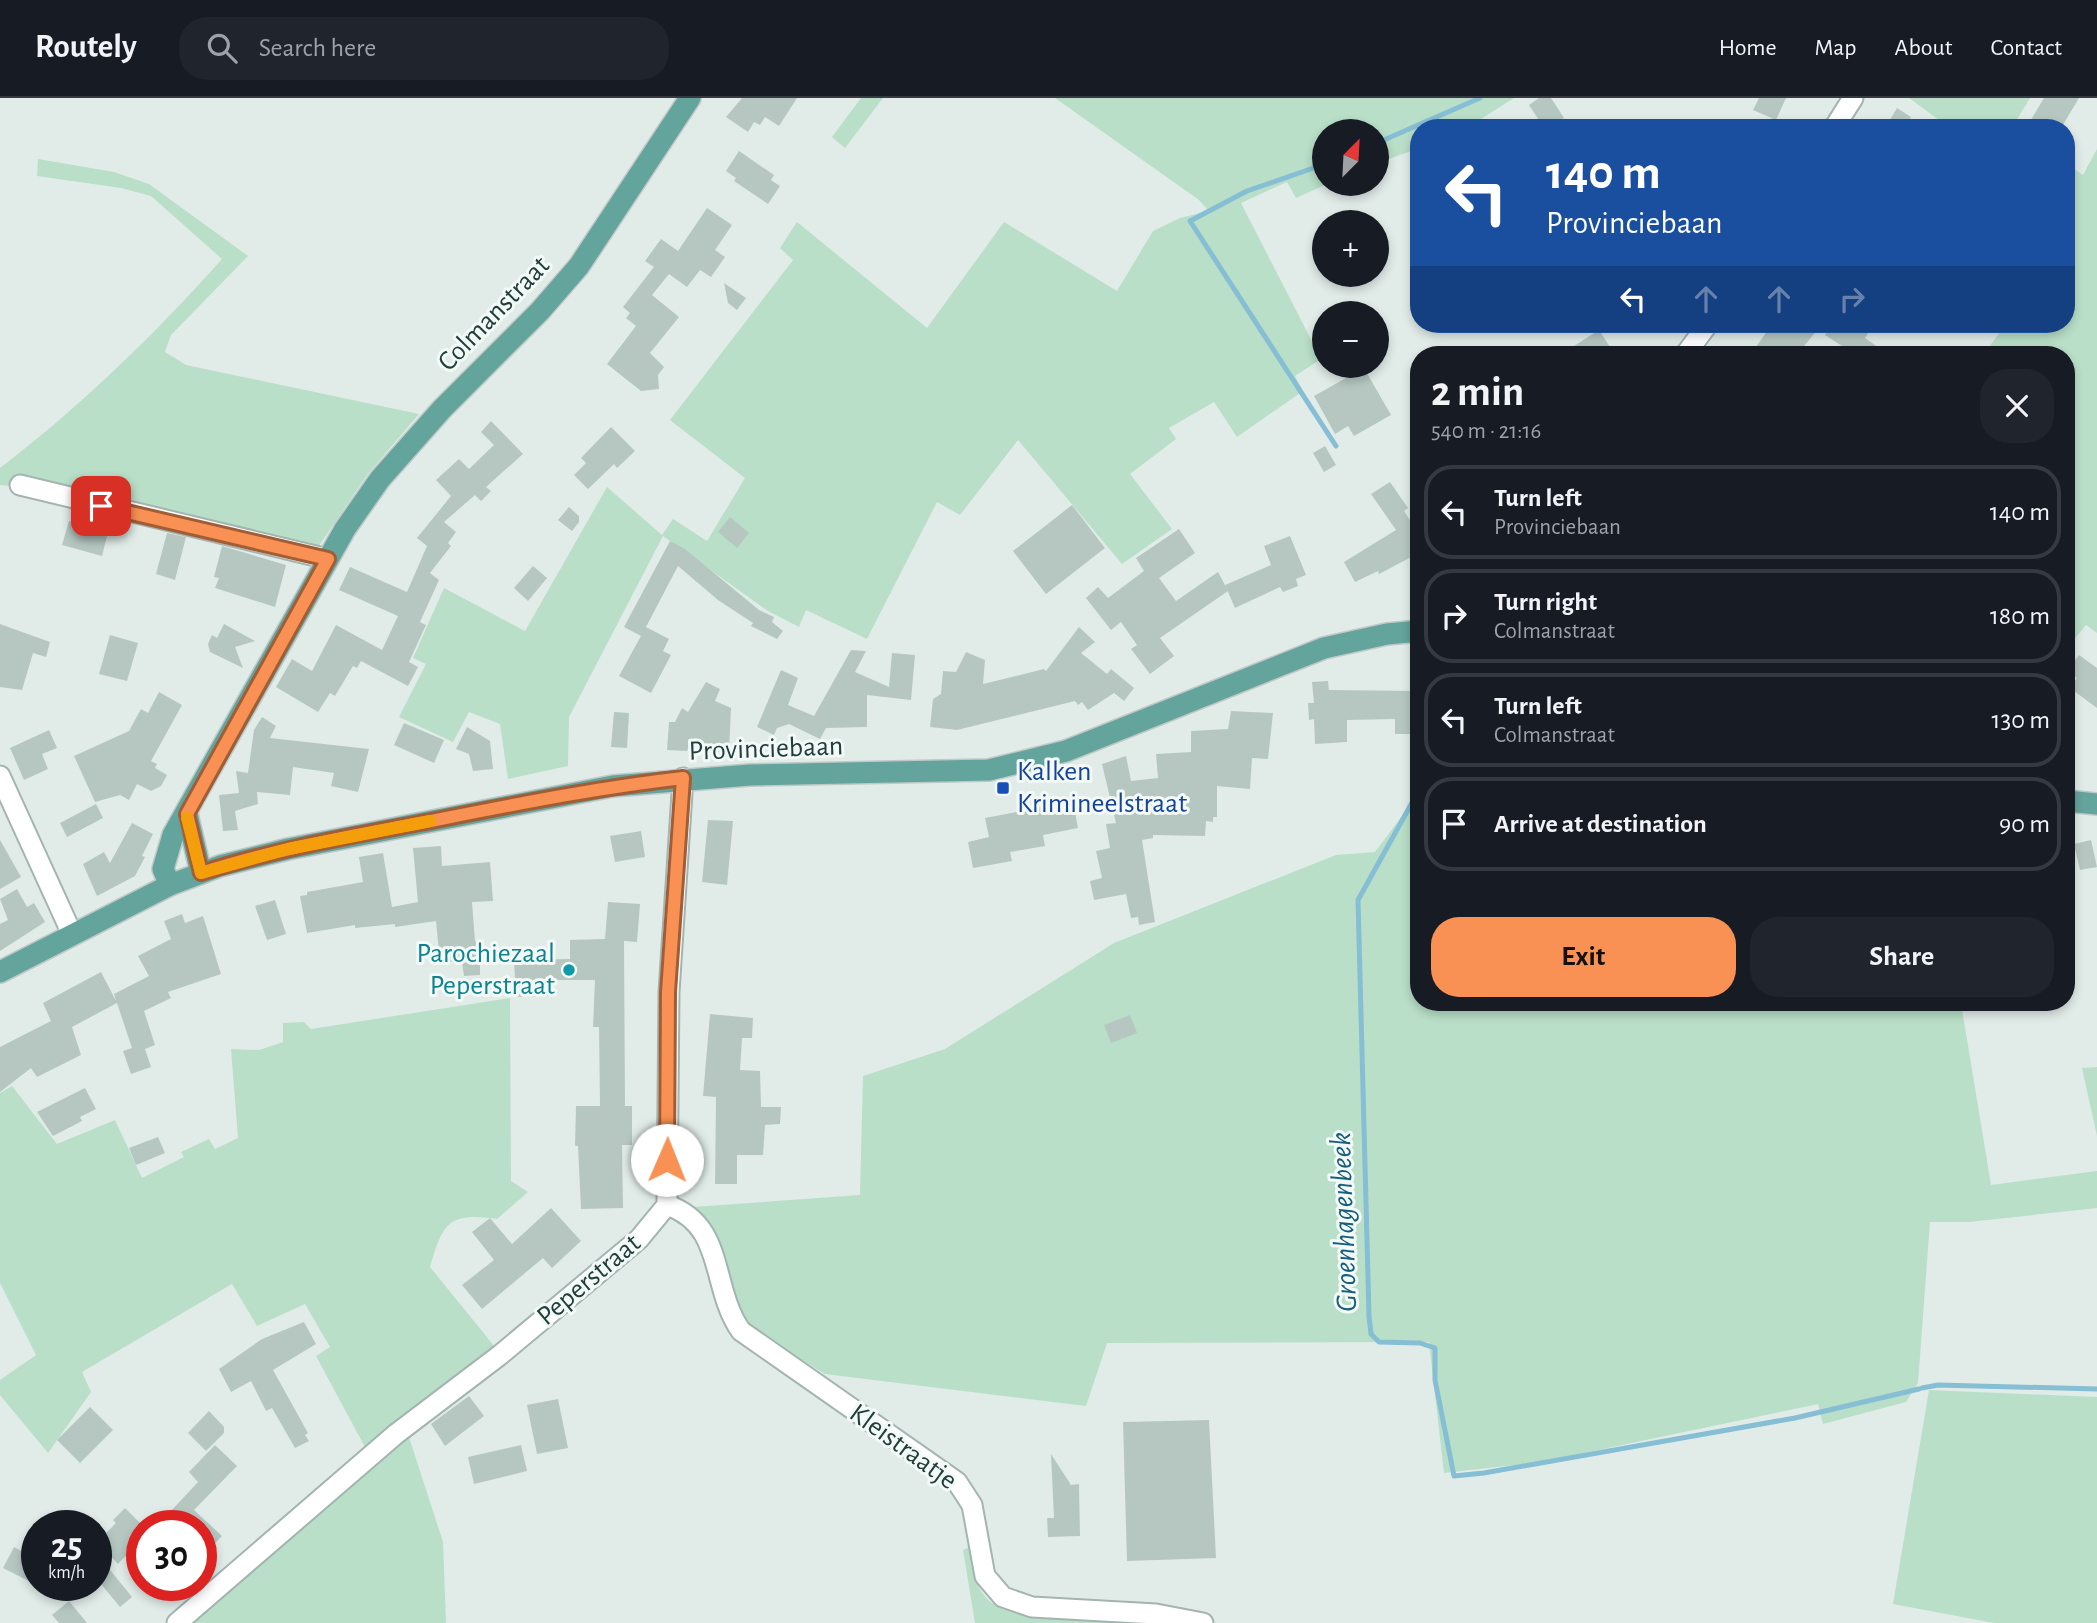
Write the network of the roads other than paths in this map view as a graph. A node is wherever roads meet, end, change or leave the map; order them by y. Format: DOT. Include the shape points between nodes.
graph roads {
  1 [pos="690,98"];
  2 [pos="1853,98"];
  3 [pos="1840,119"];
  4 [pos="20,485"];
  5 [pos="328,559"];
  6 [pos="1410,632"];
  7 [pos="0,776"];
  8 [pos="683,778"];
  9 [pos="2075,802"];
  10 [pos="2097,804"];
  11 [pos="187,814"];
  12 [pos="201,873"];
  13 [pos="170,885"];
  14 [pos="72,934"];
  15 [pos="0,972"];
  16 [pos="667,1205"];
  17 [pos="177,1623"];
  18 [pos="1203,1623"];
  1 -- 5 [label="main road, Colmanstraat" via="579,265 380,479"];
  2 -- 3 [label="street"];
  4 -- 5 [label="street"];
  5 -- 11 [label="main road, Colmanstraat"];
  6 -- 8 [label="main road, Provinciebaan" via="1324,648 1066,751 989,769"];
  7 -- 14 [label="street"];
  8 -- 12 [label="main road, Provinciebaan" via="614,786 381,830"];
  8 -- 16 [label="street" via="668,992"];
  9 -- 10 [label="main road"];
  11 -- 12 [label="main road"];
  11 -- 13 [label="main road, Colmanstraat" via="173,835 163,869"];
  12 -- 13 [label="main road, Provinciebaan"];
  13 -- 14 [label="main road, Provinciebaan"];
  14 -- 15 [label="main road, Provinciebaan"];
  16 -- 17 [label="street, Peperstraat" via="639,1239 396,1434"];
  16 -- 18 [label="street, Kleistraatje" via="703,1229 727,1307 741,1331 957,1482 972,1506 985,1576 1003,1597 1032,1607 1156,1614"];
}
